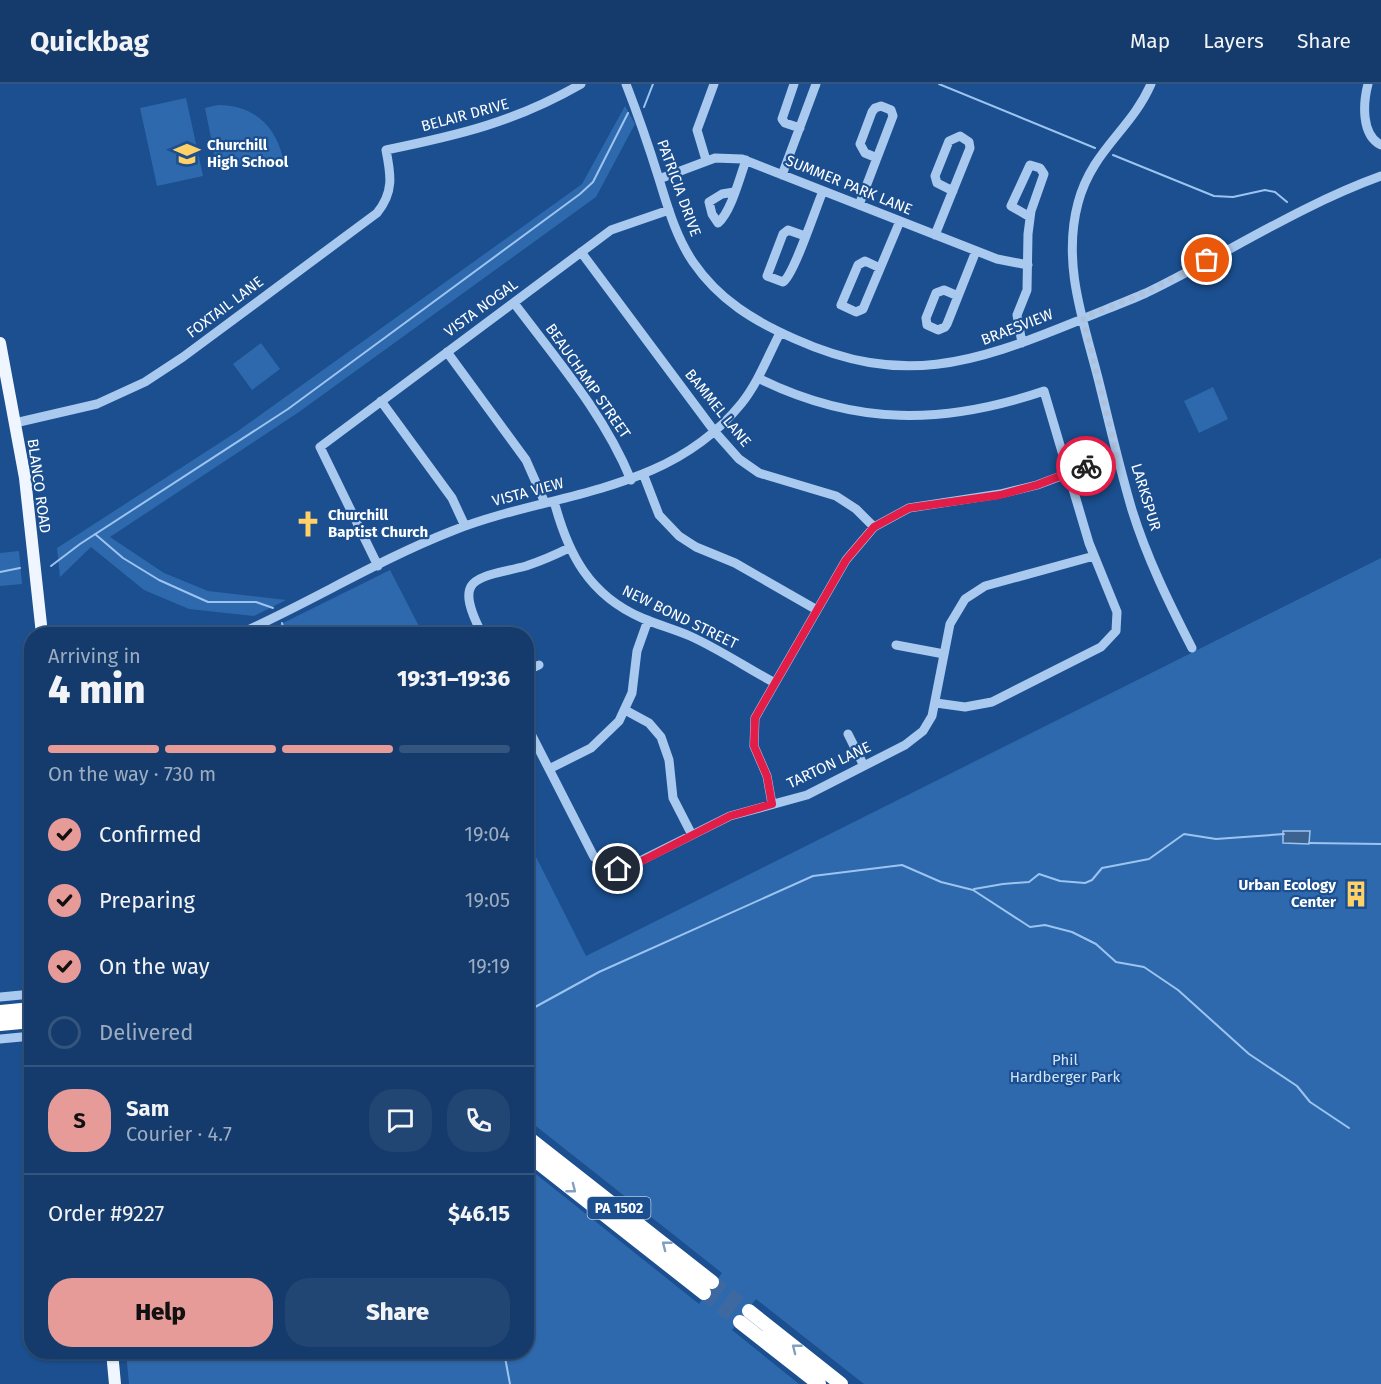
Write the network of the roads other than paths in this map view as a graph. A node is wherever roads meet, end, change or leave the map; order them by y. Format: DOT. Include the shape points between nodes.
graph roads {
  1 [pos="581,84"];
  2 [pos="626,84"];
  3 [pos="714,84"];
  4 [pos="794,84"];
  5 [pos="816,84"];
  6 [pos="1151,84"];
  7 [pos="1368,84"];
  8 [pos="800,128"];
  9 [pos="1380,145"];
  10 [pos="386,150"];
  11 [pos="877,158"];
  12 [pos="706,160"];
  13 [pos="746,160"];
  14 [pos="782,175"];
  15 [pos="1381,176"];
  16 [pos="659,179"];
  17 [pos="953,190"];
  18 [pos="823,191"];
  19 [pos="734,192"];
  20 [pos="859,205"];
  21 [pos="669,210"];
  22 [pos="1030,217"];
  23 [pos="900,221"];
  24 [pos="935,235"];
  25 [pos="805,236"];
  26 [pos="976,251"];
  27 [pos="581,252"];
  28 [pos="1028,265"];
  29 [pos="880,268"];
  30 [pos="958,296"];
  31 [pos="514,303"];
  32 [pos="1083,318"];
  33 [pos="780,333"];
  34 [pos="0,343"];
  35 [pos="1022,343"];
  36 [pos="447,352"];
  37 [pos="758,378"];
  38 [pos="381,401"];
  39 [pos="15,423"];
  40 [pos="715,432"];
  41 [pos="1117,455"];
  42 [pos="1069,473"];
  43 [pos="644,476"];
  44 [pos="631,480"];
  45 [pos="550,502"];
  46 [pos="465,526"];
  47 [pos="874,527"];
  48 [pos="569,548"];
  49 [pos="1094,556"];
  50 [pos="378,566"];
  51 [pos="817,610"];
  52 [pos="648,620"];
  53 [pos="41,627"];
  54 [pos="253,627"];
  55 [pos="478,627"];
  56 [pos="896,645"];
  57 [pos="1192,648"];
  58 [pos="944,654"];
  59 [pos="539,665"];
  60 [pos="534,667"];
  61 [pos="775,683"];
  62 [pos="936,703"];
  63 [pos="625,710"];
  64 [pos="848,734"];
  65 [pos="534,740"];
  66 [pos="864,766"];
  67 [pos="549,769"];
  68 [pos="772,804"];
  69 [pos="692,835"];
  70 [pos="24,995"];
  71 [pos="0,997"];
  72 [pos="24,1010"];
  73 [pos="0,1012"];
  74 [pos="24,1022"];
  75 [pos="0,1024"];
  76 [pos="24,1037"];
  77 [pos="0,1039"];
  78 [pos="534,1143"];
  79 [pos="534,1159"];
  80 [pos="113,1359"];
  81 [pos="115,1384"];
  82 [pos="819,1384"];
  83 [pos="842,1384"];
  1 -- 10 [label="street, BELAIR DRIVE" via="494,125"];
  2 -- 16 [label="street, PATRICIA DRIVE"];
  3 -- 12 [label="street" via="697,130"];
  4 -- 8 [label="street" via="782,119"];
  5 -- 8 [label="street"];
  6 -- 32 [label="street, LARKSPUR" via="1132,117 1101,153 1078,202 1071,257"];
  7 -- 9 [label="street" via="1366,120 1371,138"];
  8 -- 14 [label="street"];
  10 -- 39 [label="street, FOXTAIL LANE" via="390,190 377,213 183,357 145,382 105,401"];
  11 -- 11 [label="street" via="893,116 891,110 881,106 874,108 860,144 865,153"];
  11 -- 20 [label="street"];
  12 -- 13 [label="street, SUMMER PARK LANE" via="727,156"];
  12 -- 16 [label="street, SUMMER PARK LANE"];
  13 -- 14 [label="street, SUMMER PARK LANE"];
  13 -- 19 [label="street"];
  14 -- 18 [label="street, SUMMER PARK LANE"];
  15 -- 32 [label="street, BRAESVIEW" via="1331,195 1147,292"];
  16 -- 21 [label="street, PATRICIA DRIVE"];
  17 -- 17 [label="street" via="970,148 967,139 960,136 949,141 934,176 937,183"];
  17 -- 24 [label="street"];
  18 -- 20 [label="street, SUMMER PARK LANE"];
  18 -- 25 [label="street"];
  20 -- 23 [label="street, SUMMER PARK LANE"];
  21 -- 27 [label="street, VISTA NOGAL" via="625,223"];
  21 -- 33 [label="street, PATRICIA DRIVE" via="683,245 712,285 748,316"];
  22 -- 22 [label="street" via="1044,174 1030,165 1011,206"];
  22 -- 28 [label="street"];
  23 -- 24 [label="street, SUMMER PARK LANE"];
  23 -- 29 [label="street"];
  24 -- 26 [label="street, SUMMER PARK LANE"];
  25 -- 25 [label="street" via="788,231 783,234 767,276 786,281"];
  26 -- 28 [label="street, SUMMER PARK LANE"];
  26 -- 30 [label="street"];
  27 -- 31 [label="street, VISTA NOGAL"];
  27 -- 40 [label="street, BAMMEL LANE"];
  28 -- 35 [label="street" via="1027,290 1016,320"];
  29 -- 29 [label="street" via="863,309 856,312 844,308 841,303 858,265 865,261"];
  31 -- 36 [label="street, VISTA NOGAL"];
  31 -- 44 [label="street, BEAUCHAMP STREET" via="610,434"];
  32 -- 35 [label="street, BRAESVIEW"];
  32 -- 41 [label="street, LARKSPUR"];
  33 -- 35 [label="street, BRAESVIEW" via="846,358 903,366 960,362"];
  33 -- 37 [label="street, VISTA VIEW"];
  34 -- 39 [label="main road, BLANCO ROAD"];
  36 -- 38 [label="street, VISTA NOGAL"];
  36 -- 45 [label="street, NEW BOND STREET" via="526,460"];
  37 -- 40 [label="street, VISTA VIEW" via="743,403"];
  37 -- 42 [label="street" via="836,408 906,417 975,411 1044,391"];
  38 -- 46 [label="street" via="452,498"];
  38 -- 50 [label="street, VISTA NOGAL" via="320,447"];
  39 -- 53 [label="main road, BLANCO ROAD"];
  40 -- 43 [label="street, VISTA VIEW" via="680,458"];
  40 -- 47 [label="street, BAMMEL LANE" via="739,459 759,473 836,496"];
  41 -- 42 [label="street"];
  41 -- 57 [label="street, LARKSPUR" via="1155,572"];
  42 -- 47 [label="street" via="1000,495 909,508"];
  42 -- 49 [label="street"];
  43 -- 44 [label="street, VISTA VIEW"];
  43 -- 51 [label="street" via="659,515 679,536"];
  44 -- 45 [label="street, VISTA VIEW"];
  45 -- 46 [label="street, VISTA VIEW"];
  45 -- 48 [label="street, NEW BOND STREET"];
  46 -- 50 [label="street, VISTA VIEW"];
  47 -- 51 [label="street" via="853,550"];
  48 -- 52 [label="street, NEW BOND STREET" via="580,568 602,592"];
  48 -- 55 [label="street" via="543,560 477,579 468,600"];
  49 -- 58 [label="street, TARTON LANE" via="975,591 961,603 952,619"];
  49 -- 62 [label="street" via="1117,612 1116,631 1101,647 992,702 965,707"];
  50 -- 54 [label="street, VISTA VIEW"];
  51 -- 61 [label="street"];
  52 -- 61 [label="street, NEW BOND STREET" via="701,642"];
  52 -- 63 [label="street"];
  56 -- 58 [label="street"];
  58 -- 62 [label="street, TARTON LANE"];
  59 -- 60 [label="street"];
  61 -- 68 [label="street" via="755,718 752,736 767,776"];
  62 -- 66 [label="street, TARTON LANE" via="930,721 915,739"];
  63 -- 67 [label="street" via="599,742"];
  63 -- 69 [label="street" via="649,723 661,737 669,760 673,798"];
  64 -- 66 [label="street"];
  65 -- 67 [label="street, TARTON LANE"];
  66 -- 68 [label="street, TARTON LANE" via="807,795"];
  67 -- 69 [label="street, TARTON LANE" via="594,857 609,867 630,867"];
  68 -- 69 [label="street, TARTON LANE" via="743,810"];
  70 -- 71 [label="street"];
  72 -- 73 [label="highway"];
  74 -- 75 [label="highway"];
  76 -- 77 [label="street"];
  79 -- 78 [label="highway, PA 1502, one-way" via="708,1287"];
  80 -- 81 [label="main road"];
  83 -- 82 [label="highway, one-way" via="744,1316"];
}
